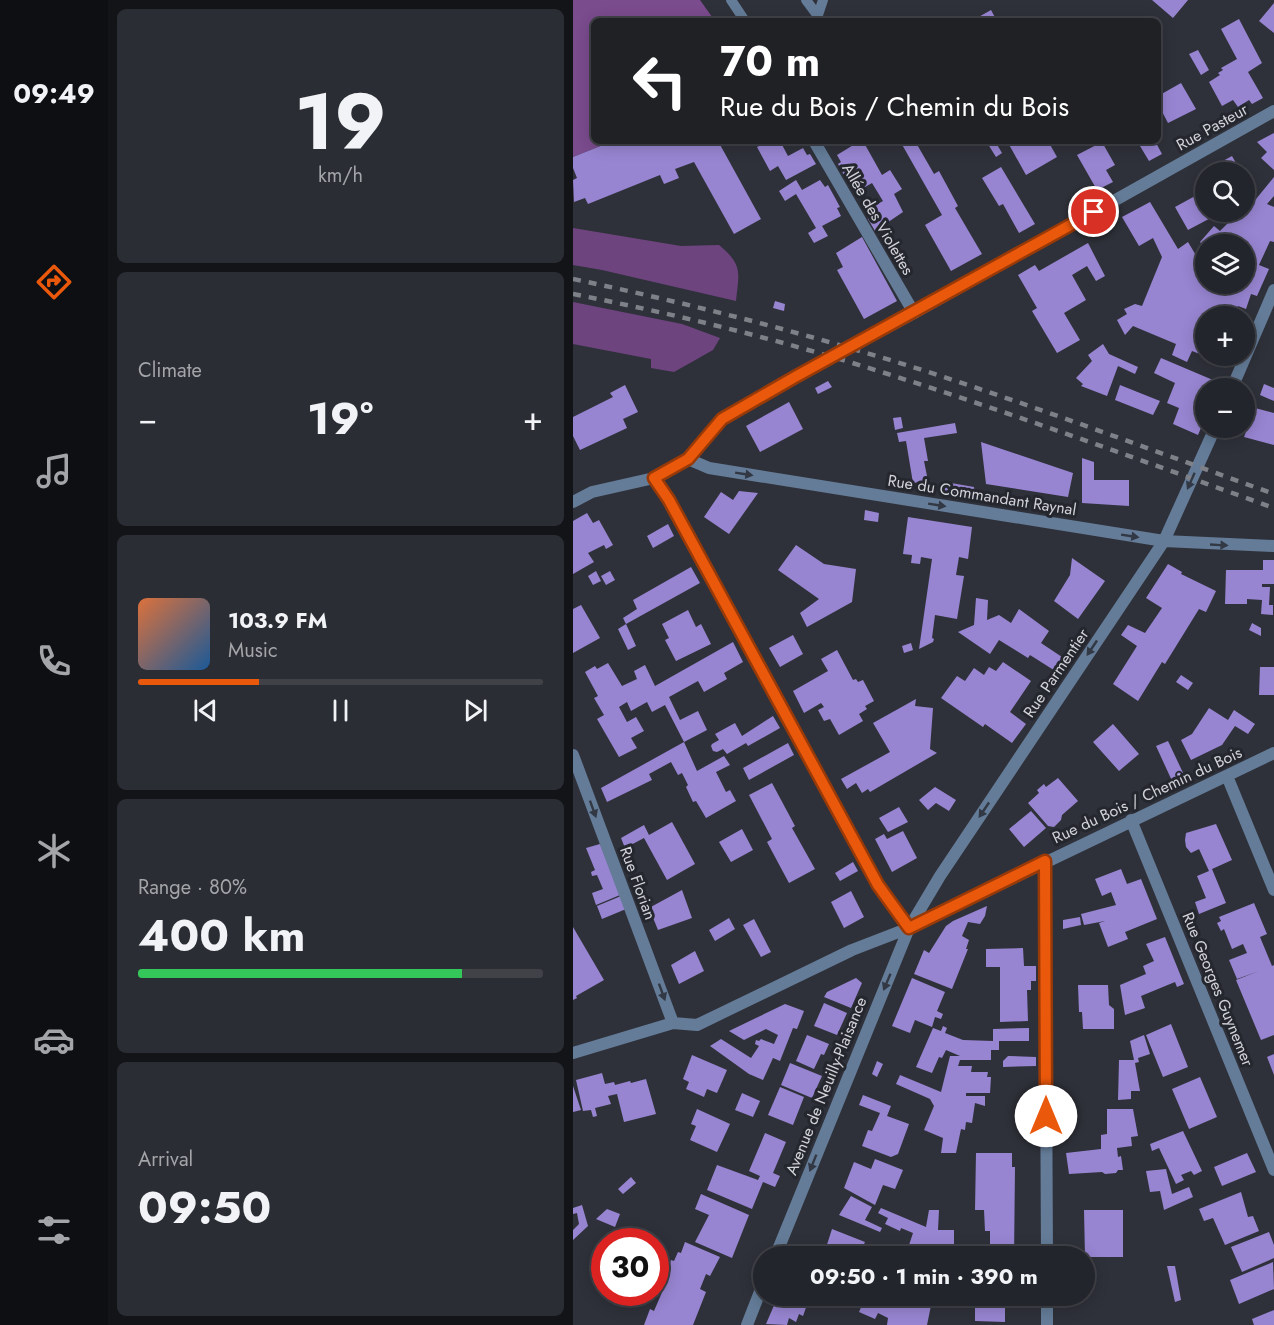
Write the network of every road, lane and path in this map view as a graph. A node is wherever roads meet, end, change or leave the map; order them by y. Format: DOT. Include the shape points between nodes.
graph roads {
  1 [pos="731,0"];
  2 [pos="806,0"];
  3 [pos="823,0"];
  4 [pos="743,18"];
  5 [pos="816,18"];
  6 [pos="817,18"];
  7 [pos="1274,111"];
  8 [pos="816,144"];
  9 [pos="1274,290"];
  10 [pos="914,313"];
  11 [pos="1236,378"];
  12 [pos="1210,438"];
  13 [pos="688,459"];
  14 [pos="654,478"];
  15 [pos="573,501"];
  16 [pos="1164,541"];
  17 [pos="1274,546"];
  18 [pos="1274,753"];
  19 [pos="573,755"];
  20 [pos="1227,776"];
  21 [pos="1131,820"];
  22 [pos="1045,861"];
  23 [pos="1274,890"];
  24 [pos="909,928"];
  25 [pos="673,1023"];
  26 [pos="573,1053"];
  27 [pos="1274,1170"];
  28 [pos="779,1246"];
  29 [pos="1047,1246"];
  30 [pos="754,1306"];
  31 [pos="1047,1306"];
  32 [pos="747,1325"];
  33 [pos="1047,1325"];
  1 -- 4 [label="lane"];
  2 -- 5 [label="lane"];
  3 -- 6 [label="lane"];
  7 -- 10 [label="street, Rue Pasteur"];
  8 -- 10 [label="street, Allée des Violettes"];
  9 -- 11 [label="street"];
  10 -- 13 [label="street, Rue Pasteur" via="722,419"];
  12 -- 16 [label="street, Rue Parmentier, one-way"];
  13 -- 14 [label="street, Rue Pasteur"];
  13 -- 16 [label="street, Rue du Commandant Raynal, one-way" via="709,468"];
  14 -- 15 [label="street, Rue Pasteur" via="592,492"];
  14 -- 24 [label="street" via="878,885"];
  16 -- 17 [label="street, Rue du Commandant Raynal, one-way"];
  16 -- 24 [label="street, Rue Parmentier, one-way"];
  18 -- 20 [label="street, Rue du Bois / Chemin du Bois"];
  19 -- 25 [label="street, Rue Florian, one-way"];
  20 -- 21 [label="street, Rue du Bois / Chemin du Bois"];
  20 -- 23 [label="street"];
  21 -- 22 [label="street, Rue du Bois / Chemin du Bois"];
  21 -- 27 [label="street, Rue Georges Guynemer"];
  22 -- 24 [label="street, Rue du Bois / Chemin du Bois"];
  22 -- 29 [label="street"];
  24 -- 25 [label="street, Rue du Bois / Chemin du Bois" via="852,950 697,1025"];
  24 -- 28 [label="street, Avenue de Neuilly-Plaisance, one-way"];
  25 -- 26 [label="street, Rue du Bois / Chemin du Bois"];
  30 -- 32 [label="street"];
  31 -- 33 [label="street"];
}
